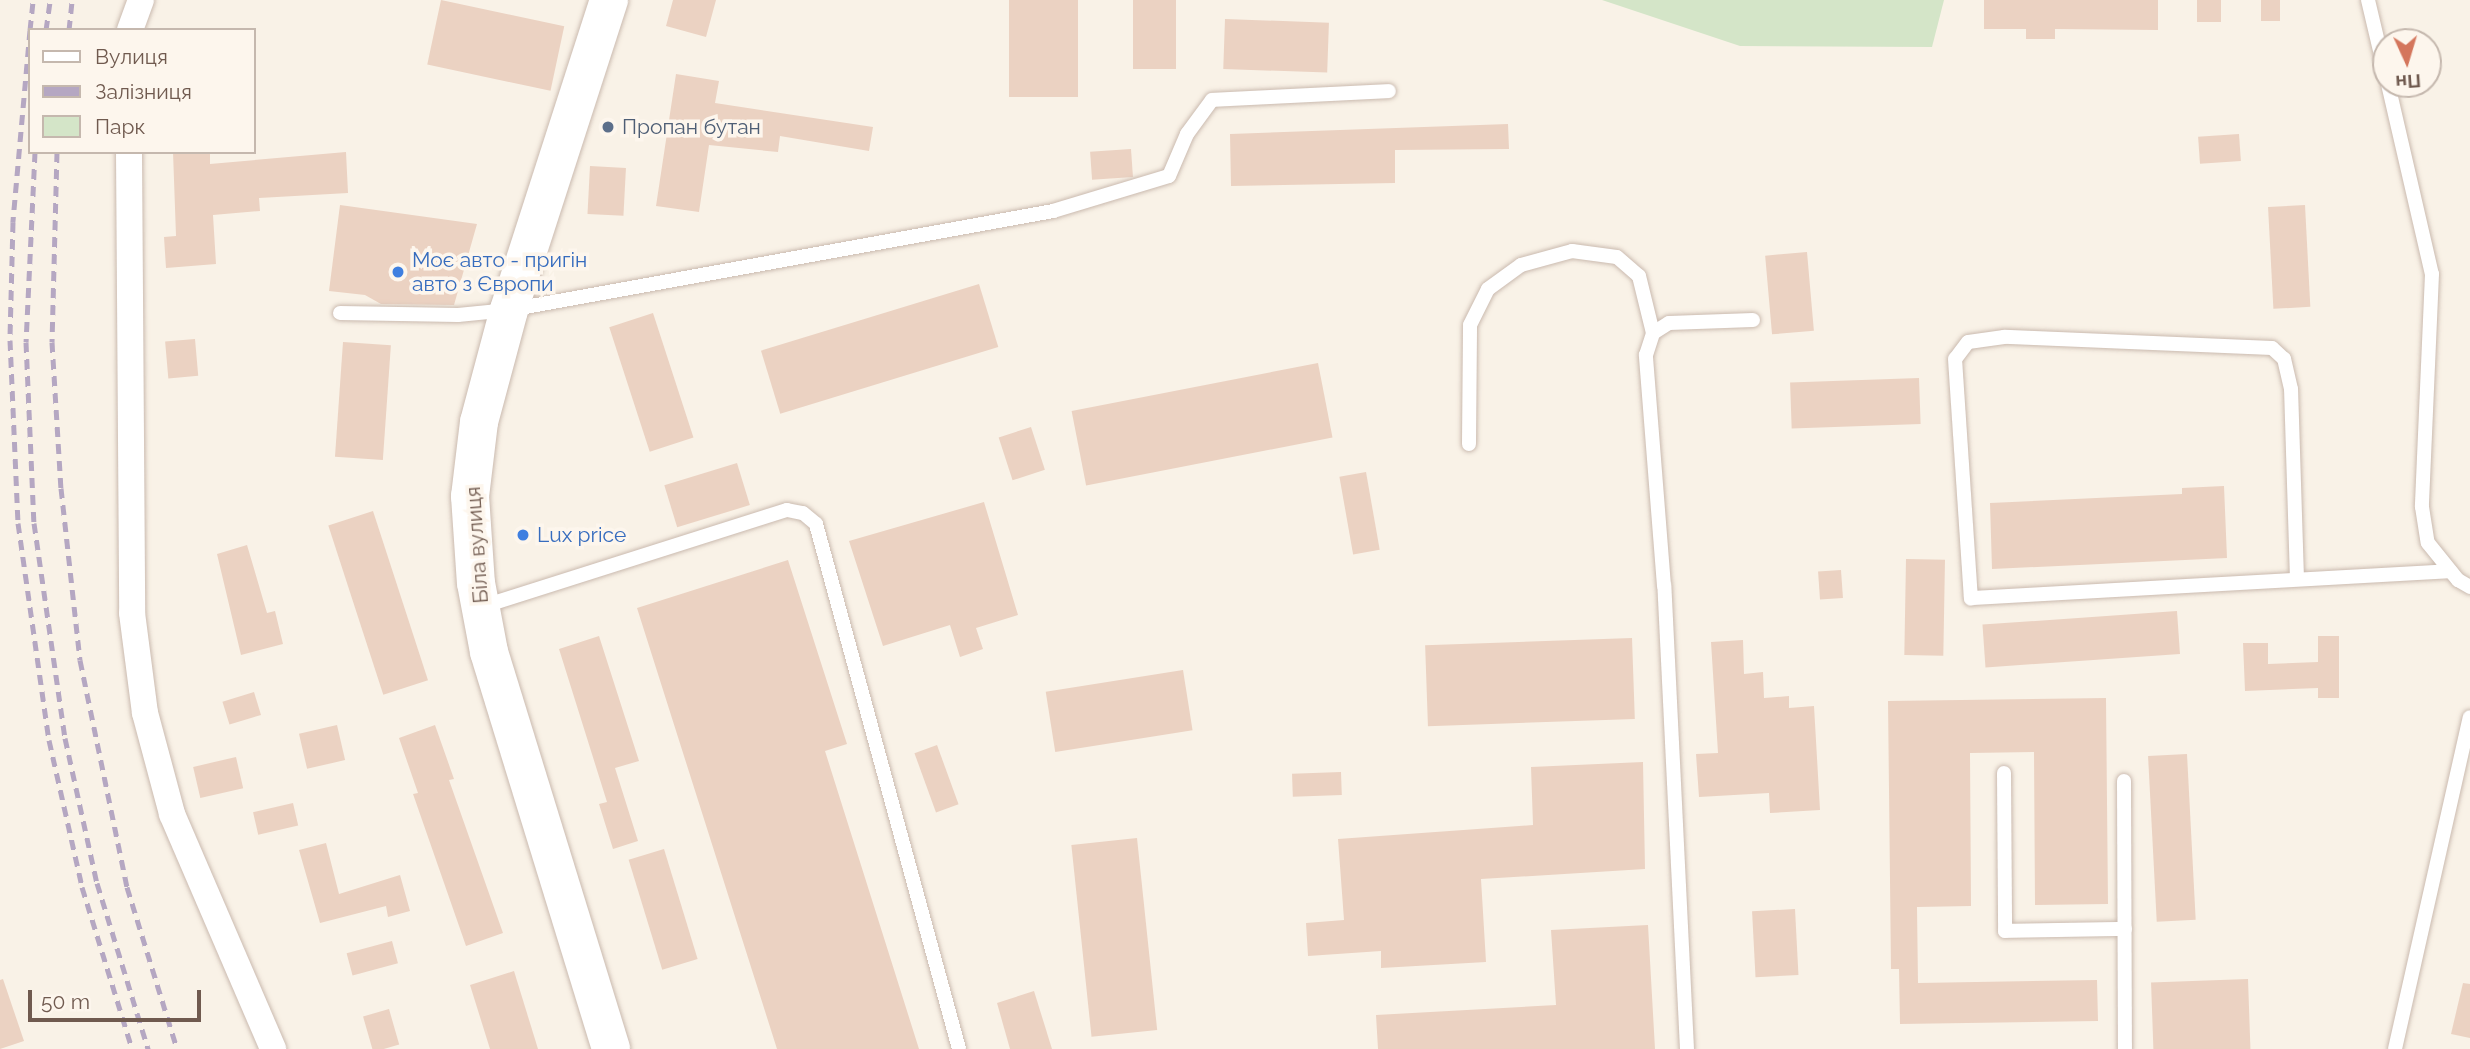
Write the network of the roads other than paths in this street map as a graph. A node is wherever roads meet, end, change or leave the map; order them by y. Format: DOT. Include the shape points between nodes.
graph roads {
  1 [pos="141,0"];
  2 [pos="609,0"];
  3 [pos="2368,0"];
  4 [pos="131,28"];
  5 [pos="2375,28"];
  6 [pos="1389,91"];
  7 [pos="2391,98"];
  8 [pos="129,154"];
  9 [pos="509,310"];
  10 [pos="340,313"];
  11 [pos="1753,320"];
  12 [pos="1653,333"];
  13 [pos="1469,444"];
  14 [pos="2450,571"];
  15 [pos="2297,579"];
  16 [pos="2470,587"];
  17 [pos="480,608"];
  18 [pos="2470,717"];
  19 [pos="2004,773"];
  20 [pos="2124,781"];
  21 [pos="2125,929"];
  22 [pos="273,1049"];
  23 [pos="611,1049"];
  24 [pos="959,1049"];
  25 [pos="1687,1049"];
  26 [pos="2125,1049"];
  27 [pos="2395,1049"];
  1 -- 4 [label="street"];
  2 -- 9 [label="street, Біла вулиця"];
  3 -- 5 [label="lane"];
  6 -- 9 [label="lane" via="1212,100 1187,134 1169,176 1053,211"];
  7 -- 14 [label="lane" via="2432,274 2422,507 2428,543"];
  8 -- 22 [label="street" via="132,613 145,713 172,814"];
  9 -- 10 [label="lane" via="458,315"];
  9 -- 17 [label="street, Біла вулиця" via="479,422 470,496"];
  11 -- 12 [label="lane" via="1669,323"];
  12 -- 13 [label="lane" via="1639,276 1617,257 1572,251 1521,265 1488,289 1470,325"];
  12 -- 25 [label="lane" via="1646,355 1664,586"];
  14 -- 15 [label="lane"];
  14 -- 16 [label="lane"];
  15 -- 15 [label="lane" via="2291,389 2284,359 2272,348 2004,337 1968,342 1955,359 1970,598"];
  17 -- 23 [label="street, Біла вулиця"];
  17 -- 24 [label="lane" via="787,510 803,513 816,524"];
  18 -- 27 [label="lane"];
  19 -- 21 [label="lane" via="2005,930"];
  20 -- 21 [label="lane"];
  21 -- 26 [label="lane"];
}
